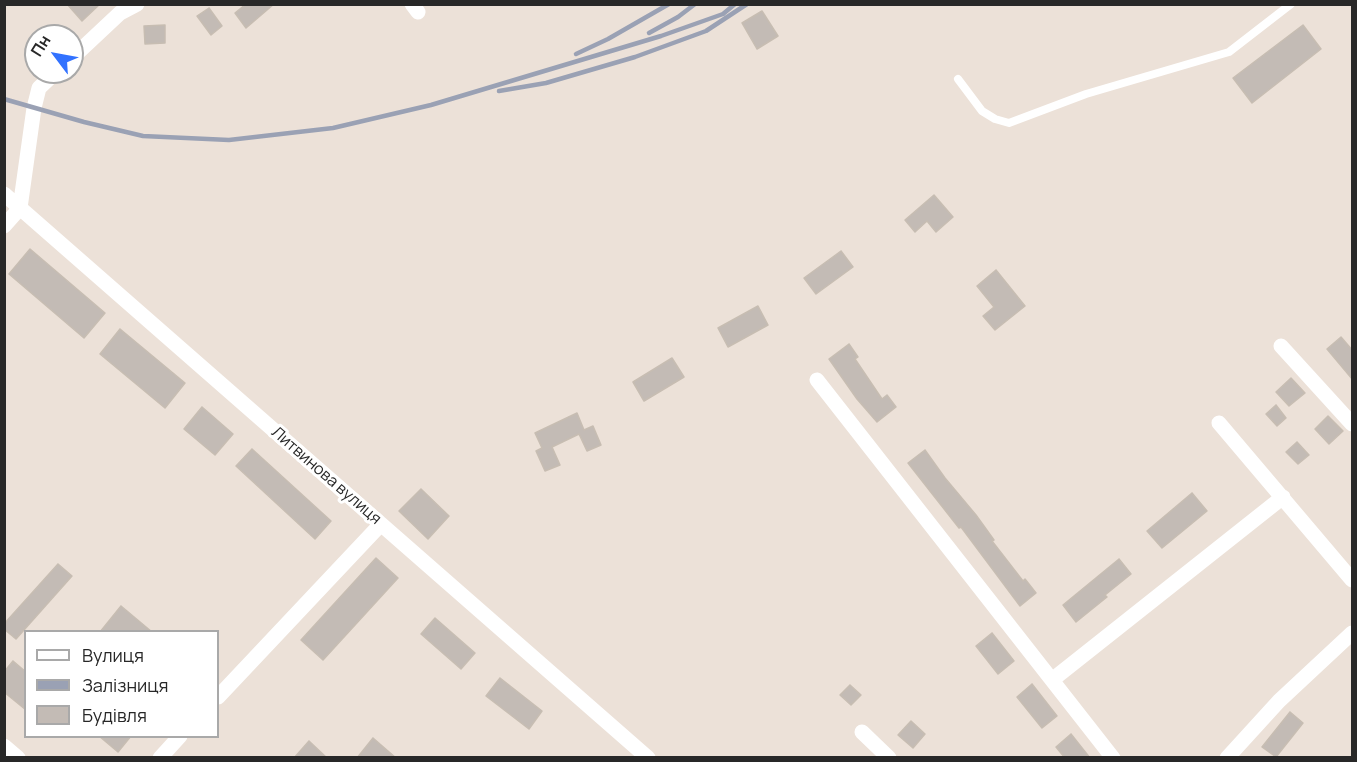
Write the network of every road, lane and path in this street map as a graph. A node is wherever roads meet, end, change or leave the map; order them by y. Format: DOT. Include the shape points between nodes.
graph roads {
  1 [pos="137,4"];
  2 [pos="1291,4"];
  3 [pos="118,9"];
  4 [pos="84,45"];
  5 [pos="958,79"];
  6 [pos="43,84"];
  7 [pos="4,194"];
  8 [pos="20,208"];
  9 [pos="4,226"];
  10 [pos="1281,346"];
  11 [pos="817,380"];
  12 [pos="1220,423"];
  13 [pos="1353,424"];
  14 [pos="1283,497"];
  15 [pos="381,524"];
  16 [pos="1353,580"];
  17 [pos="1353,633"];
  18 [pos="1052,680"];
  19 [pos="219,696"];
  20 [pos="862,732"];
  21 [pos="178,738"];
  22 [pos="4,746"];
  23 [pos="18,758"];
  24 [pos="160,758"];
  25 [pos="648,758"];
  26 [pos="889,758"];
  27 [pos="1113,758"];
  28 [pos="1227,758"];
  1 -- 3 [label="street"];
  2 -- 5 [label="lane" via="1229,52 1086,94 1009,123 982,111"];
  3 -- 4 [label="street"];
  6 -- 8 [label="street" via="34,108"];
  7 -- 8 [label="street, Литвинова вулиця"];
  8 -- 9 [label="street"];
  8 -- 15 [label="street, Литвинова вулиця"];
  10 -- 13 [label="street"];
  11 -- 18 [label="street"];
  12 -- 14 [label="street"];
  14 -- 16 [label="street"];
  14 -- 18 [label="street"];
  15 -- 19 [label="street"];
  15 -- 25 [label="street, Литвинова вулиця"];
  17 -- 28 [label="street" via="1279,701"];
  18 -- 27 [label="street"];
  20 -- 26 [label="street"];
  21 -- 24 [label="street"];
  22 -- 23 [label="street"];
}
